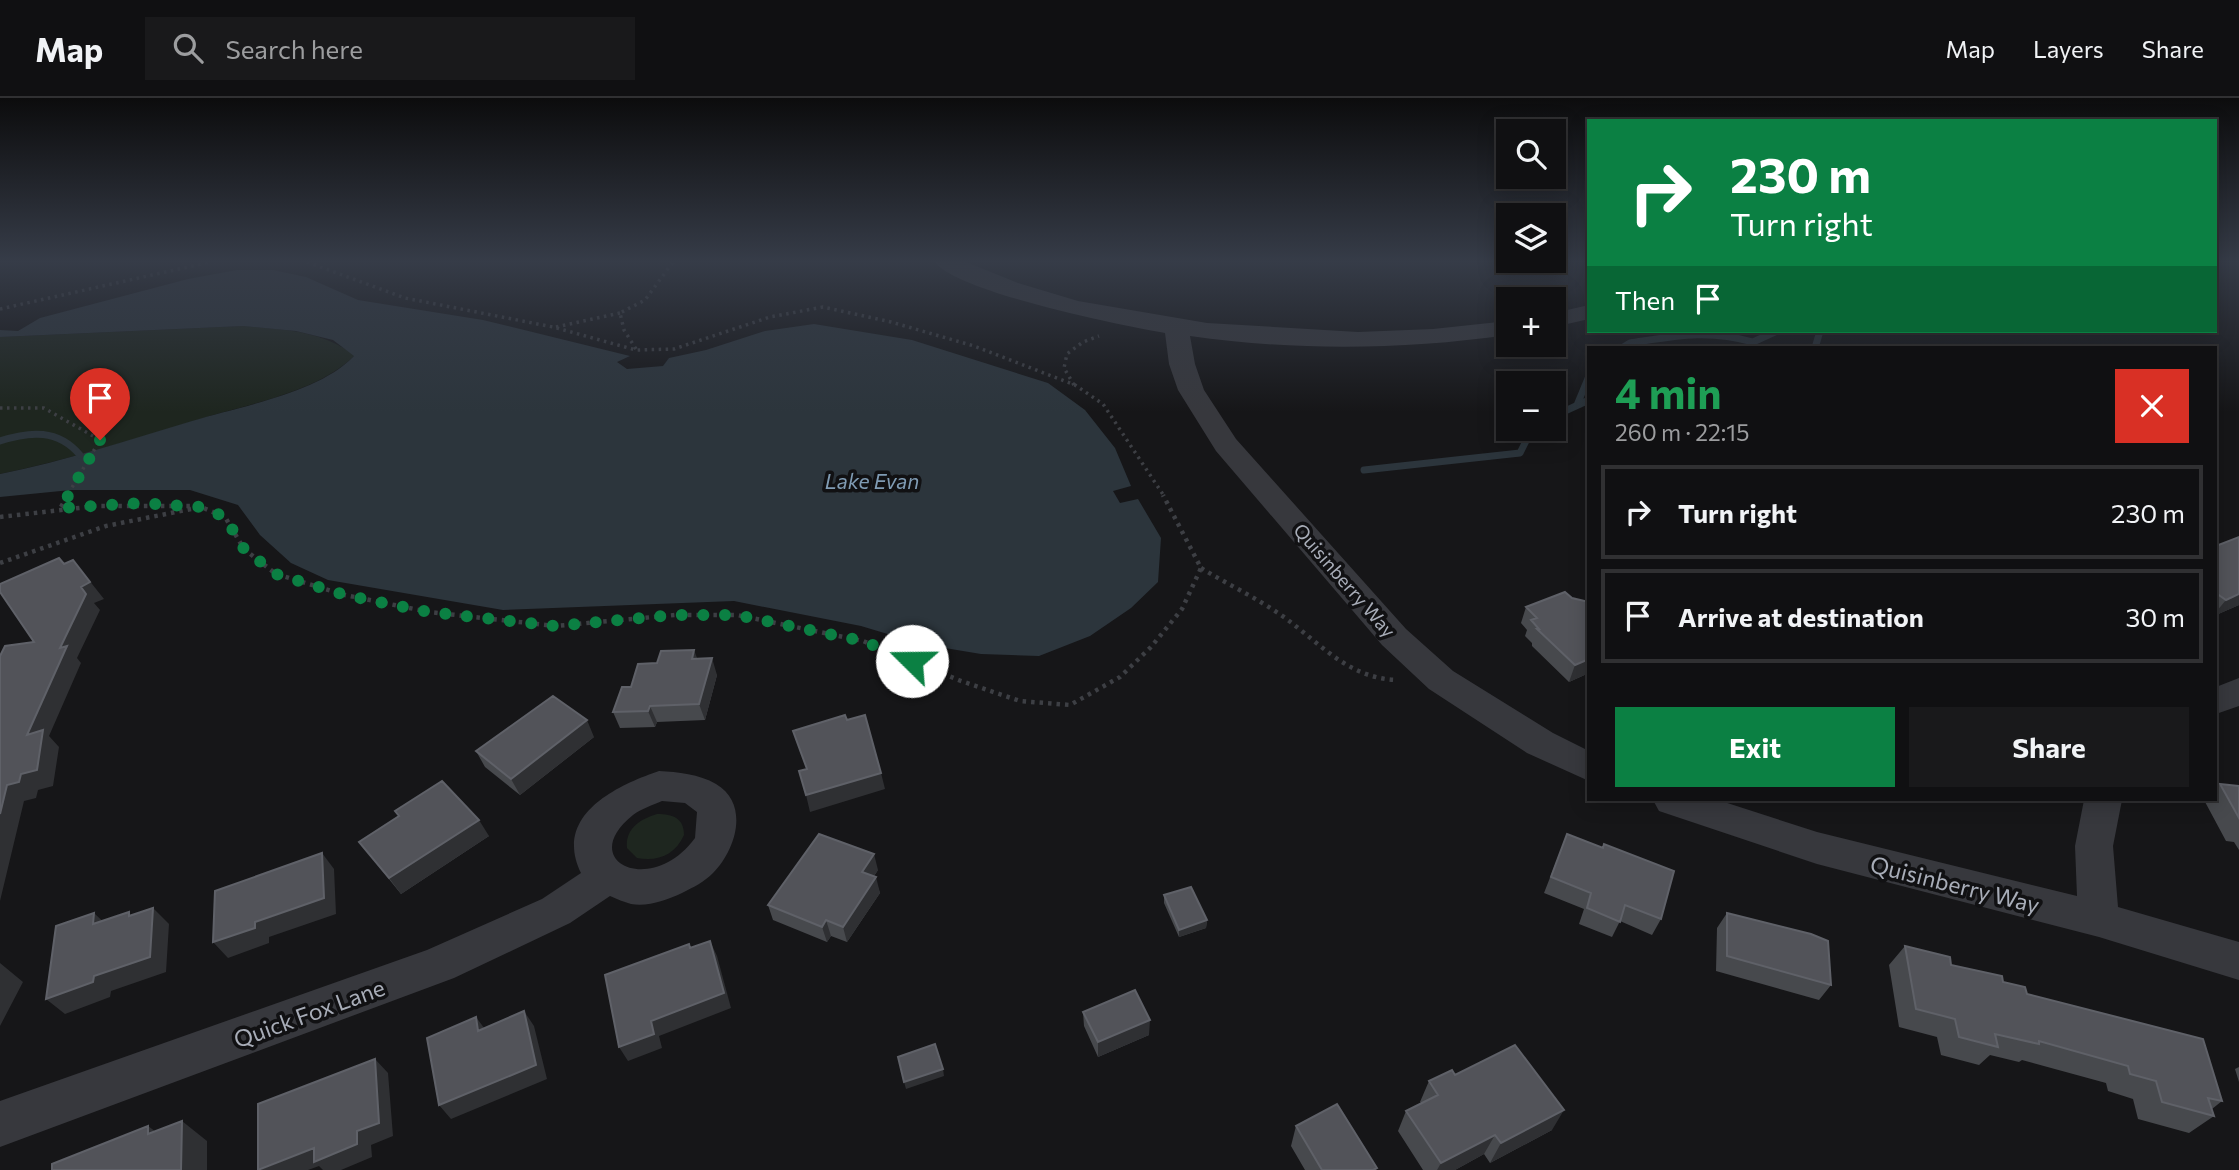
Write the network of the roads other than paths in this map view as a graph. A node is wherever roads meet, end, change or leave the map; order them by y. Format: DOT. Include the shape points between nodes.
graph roads {
  1 [pos="1101,312"];
  2 [pos="1587,312"];
  3 [pos="1566,317"];
  4 [pos="1177,327"];
  5 [pos="1496,330"];
  6 [pos="2239,691"];
  7 [pos="2217,701"];
  8 [pos="1587,766"];
  9 [pos="1675,801"];
  10 [pos="2103,801"];
  11 [pos="606,878"];
  12 [pos="2099,919"];
  13 [pos="2239,961"];
  14 [pos="0,1124"];
  1 -- 4 [label="street"];
  2 -- 3 [label="street"];
  4 -- 5 [label="street" via="1344,341"];
  4 -- 8 [label="street, Quisinberry Way" via="1182,374 1201,412 1394,637 1485,710"];
  6 -- 7 [label="street"];
  9 -- 12 [label="street, Quisinberry Way" via="1817,848"];
  10 -- 12 [label="street" via="2094,846"];
  11 -- 14 [label="street, Quick Fox Lane" via="555,911 439,965"];
  12 -- 13 [label="street, Quisinberry Way"];
}
